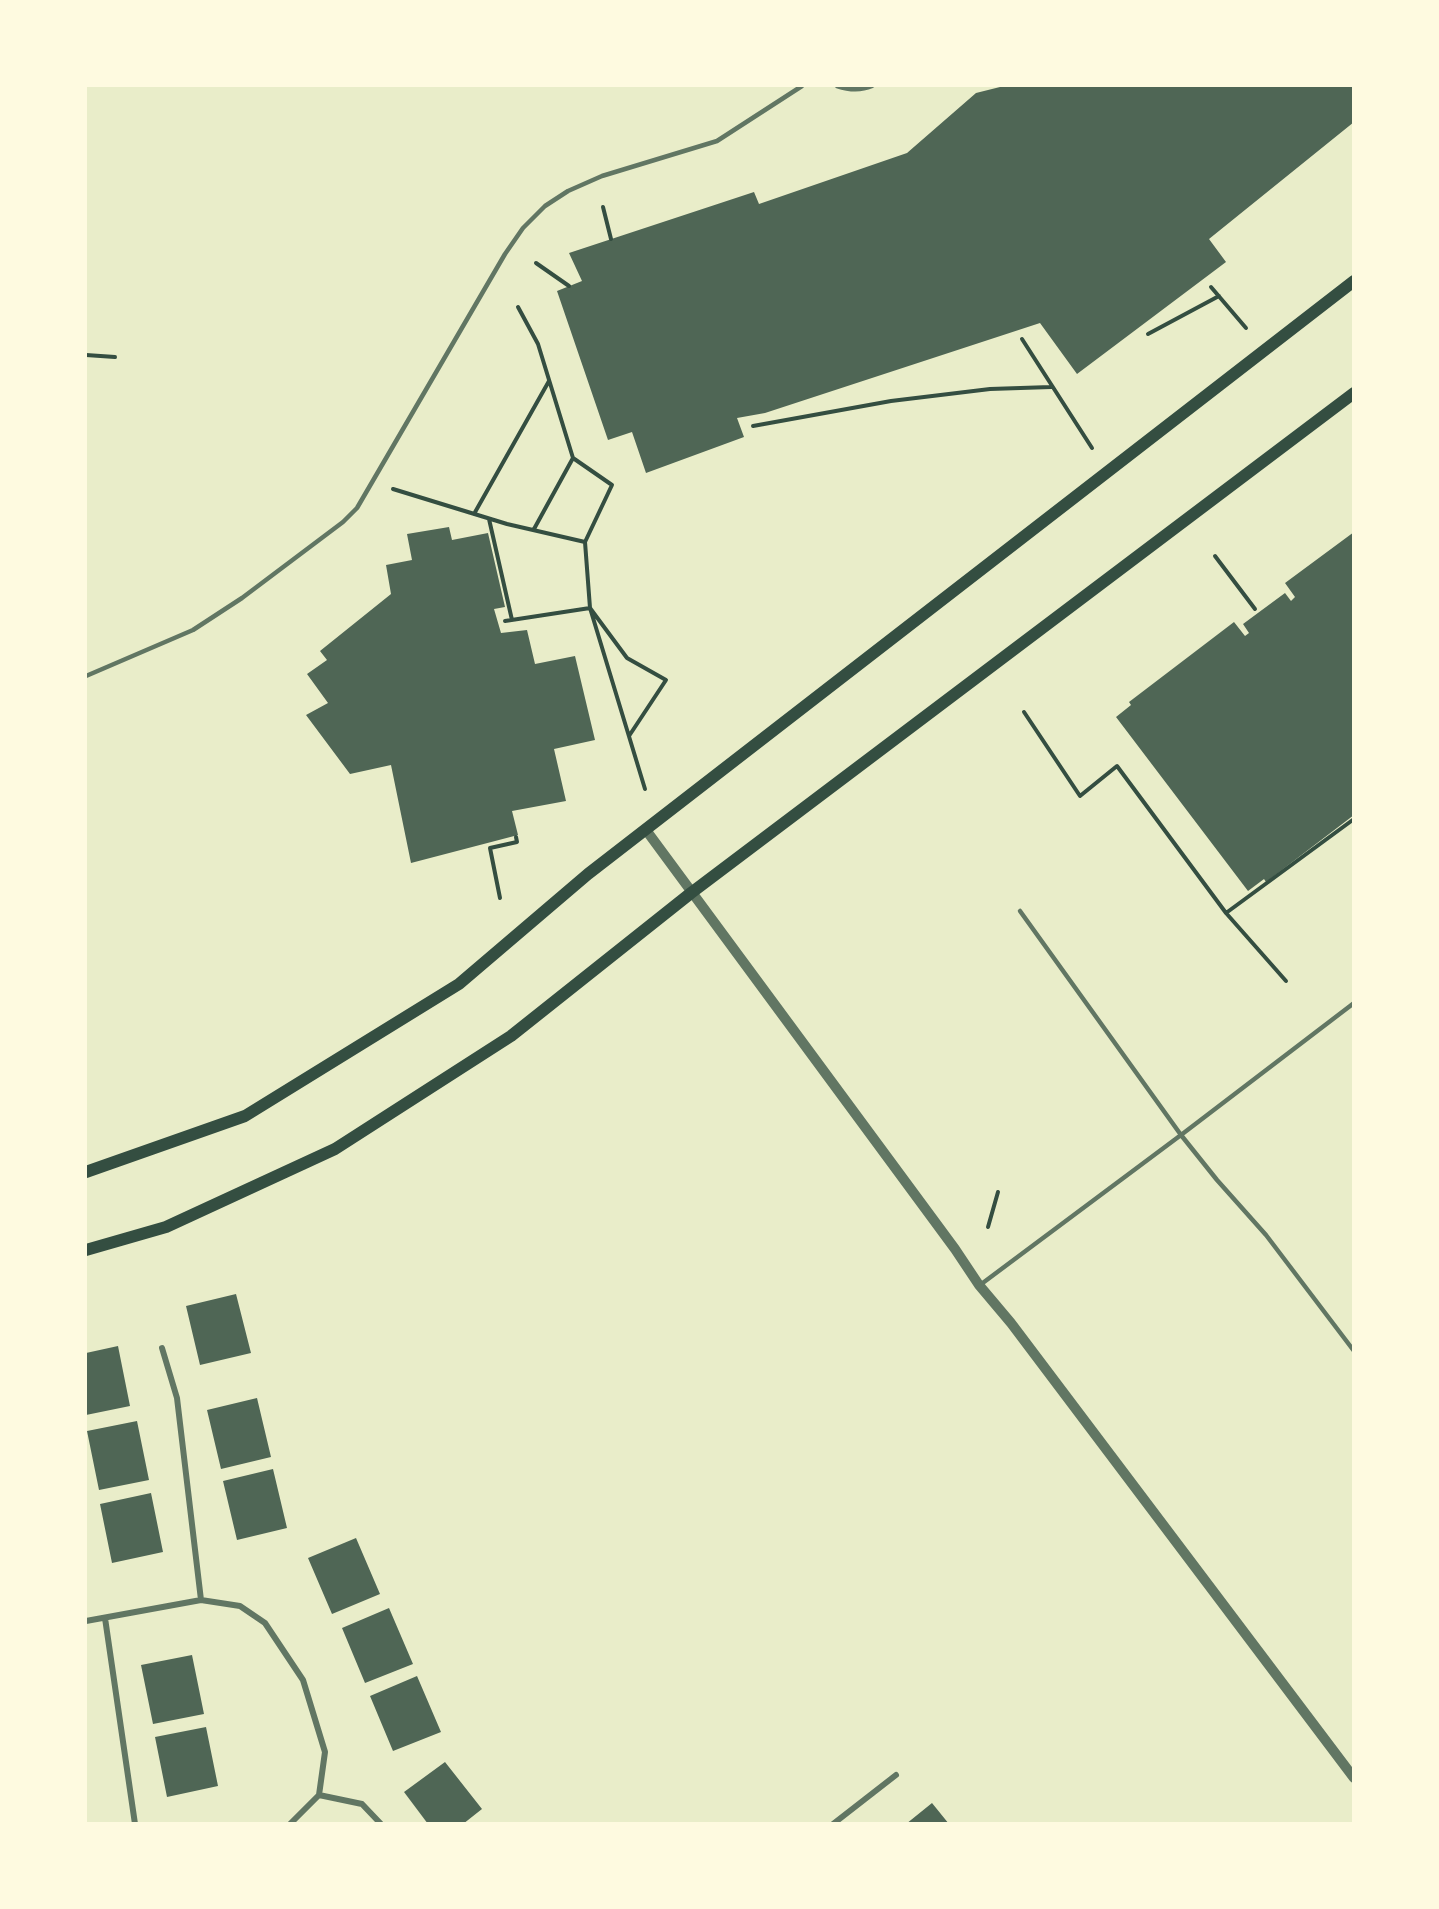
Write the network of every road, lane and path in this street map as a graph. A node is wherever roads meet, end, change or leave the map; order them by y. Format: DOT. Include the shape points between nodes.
graph roads {
  1 [pos="802,86"];
  2 [pos="837,86"];
  3 [pos="872,86"];
  4 [pos="603,207"];
  5 [pos="611,239"];
  6 [pos="536,263"];
  7 [pos="1353,281"];
  8 [pos="569,286"];
  9 [pos="1211,287"];
  10 [pos="1219,296"];
  11 [pos="518,307"];
  12 [pos="1246,328"];
  13 [pos="1148,334"];
  14 [pos="1022,339"];
  15 [pos="86,355"];
  16 [pos="115,357"];
  17 [pos="549,381"];
  18 [pos="1051,387"];
  19 [pos="1353,393"];
  20 [pos="753,426"];
  21 [pos="1092,448"];
  22 [pos="573,458"];
  23 [pos="390,488"];
  24 [pos="474,514"];
  25 [pos="489,519"];
  26 [pos="534,529"];
  27 [pos="585,542"];
  28 [pos="1215,556"];
  29 [pos="590,608"];
  30 [pos="1255,609"];
  31 [pos="512,620"];
  32 [pos="505,621"];
  33 [pos="86,676"];
  34 [pos="1023,712"];
  35 [pos="629,736"];
  36 [pos="645,789"];
  37 [pos="1353,819"];
  38 [pos="646,830"];
  39 [pos="516,837"];
  40 [pos="692,893"];
  41 [pos="500,898"];
  42 [pos="1020,911"];
  43 [pos="1226,913"];
  44 [pos="1286,981"];
  45 [pos="1353,1003"];
  46 [pos="1180,1135"];
  47 [pos="86,1172"];
  48 [pos="998,1192"];
  49 [pos="988,1227"];
  50 [pos="86,1250"];
  51 [pos="979,1285"];
  52 [pos="162,1348"];
  53 [pos="1353,1351"];
  54 [pos="201,1600"];
  55 [pos="105,1618"];
  56 [pos="86,1621"];
  57 [pos="896,1775"];
  58 [pos="1353,1778"];
  59 [pos="319,1795"];
  60 [pos="135,1824"];
  61 [pos="290,1824"];
  62 [pos="381,1824"];
  63 [pos="833,1824"];
  1 -- 33 [label="lane" via="717,141 602,176 545,206 505,254 357,508 242,598 193,630"];
  2 -- 3 [label="lane"];
  4 -- 5 [label="path"];
  6 -- 8 [label="path"];
  7 -- 38 [label="main road"];
  9 -- 10 [label="path"];
  10 -- 12 [label="path"];
  10 -- 13 [label="path"];
  11 -- 17 [label="path" via="538,344"];
  14 -- 18 [label="path"];
  15 -- 16 [label="path"];
  17 -- 22 [label="path"];
  17 -- 24 [label="path"];
  18 -- 20 [label="path" via="990,388"];
  18 -- 21 [label="path"];
  19 -- 40 [label="main road"];
  22 -- 26 [label="path"];
  22 -- 27 [label="path" via="612,485"];
  23 -- 24 [label="path"];
  24 -- 25 [label="path"];
  25 -- 26 [label="path"];
  25 -- 31 [label="path"];
  26 -- 27 [label="path"];
  27 -- 29 [label="path"];
  28 -- 30 [label="path"];
  29 -- 31 [label="path"];
  29 -- 35 [label="path"];
  29 -- 35 [label="path" via="627,657 666,680"];
  31 -- 32 [label="path"];
  34 -- 43 [label="path" via="1080,796 1117,766"];
  35 -- 36 [label="path"];
  37 -- 43 [label="path"];
  38 -- 40 [label="street"];
  38 -- 47 [label="main road" via="459,984 245,1116"];
  39 -- 41 [label="path" via="518,842 490,848"];
  40 -- 50 [label="main road" via="511,1036 335,1149 166,1227"];
  40 -- 51 [label="street"];
  42 -- 46 [label="lane"];
  43 -- 44 [label="path"];
  45 -- 46 [label="lane"];
  46 -- 51 [label="lane"];
  46 -- 53 [label="lane" via="1266,1234"];
  48 -- 49 [label="path"];
  51 -- 58 [label="street"];
  52 -- 54 [label="street" via="177,1398"];
  54 -- 55 [label="street"];
  54 -- 59 [label="street" via="240,1606 265,1623 303,1680 326,1752"];
  55 -- 56 [label="street"];
  55 -- 60 [label="street"];
  57 -- 63 [label="street"];
  59 -- 61 [label="street"];
  59 -- 62 [label="street" via="362,1804"];
}
